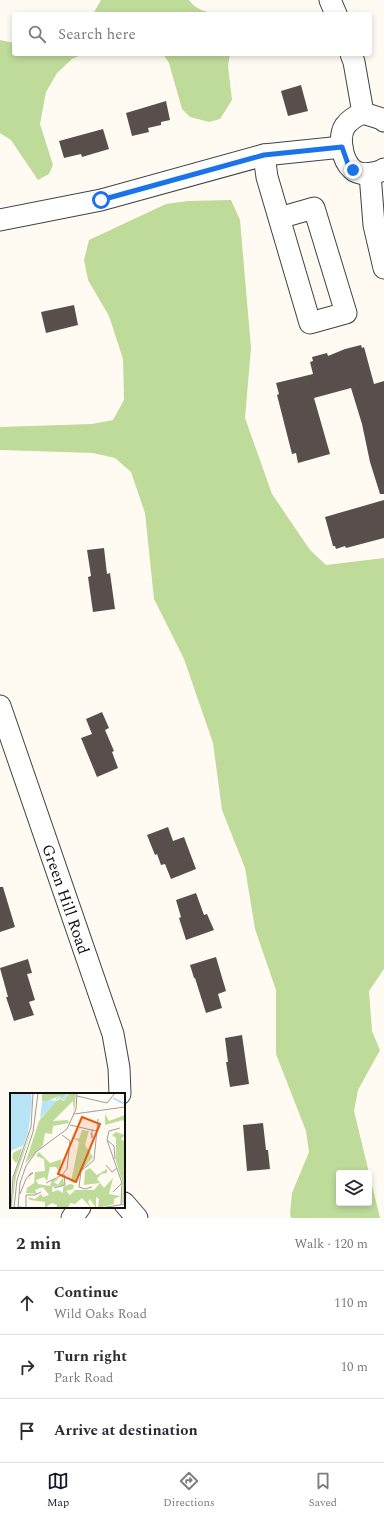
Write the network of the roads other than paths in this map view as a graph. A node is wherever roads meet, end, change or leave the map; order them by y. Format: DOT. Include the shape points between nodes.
graph roads {
  1 [pos="330,0"];
  2 [pos="335,12"];
  3 [pos="352,56"];
  4 [pos="363,112"];
  5 [pos="384,121"];
  6 [pos="342,147"];
  7 [pos="264,155"];
  8 [pos="377,171"];
  9 [pos="279,218"];
  10 [pos="0,220"];
  11 [pos="383,264"];
  12 [pos="0,706"];
  13 [pos="120,1093"];
  14 [pos="125,1204"];
  15 [pos="79,1208"];
  16 [pos="72,1218"];
  17 [pos="137,1218"];
  1 -- 2 [label="street"];
  3 -- 4 [label="street"];
  4 -- 5 [label="street"];
  4 -- 6 [label="street" via="345,126 341,135"];
  6 -- 7 [label="street"];
  6 -- 8 [label="street" via="353,170 361,173"];
  7 -- 9 [label="street"];
  7 -- 10 [label="street" via="101,200"];
  8 -- 11 [label="street" via="374,225"];
  9 -- 9 [label="street" via="310,323 346,313 314,208"];
  12 -- 13 [label="street, Green Hill Road" via="113,1034"];
  14 -- 17 [label="street"];
  15 -- 16 [label="street"];
}
